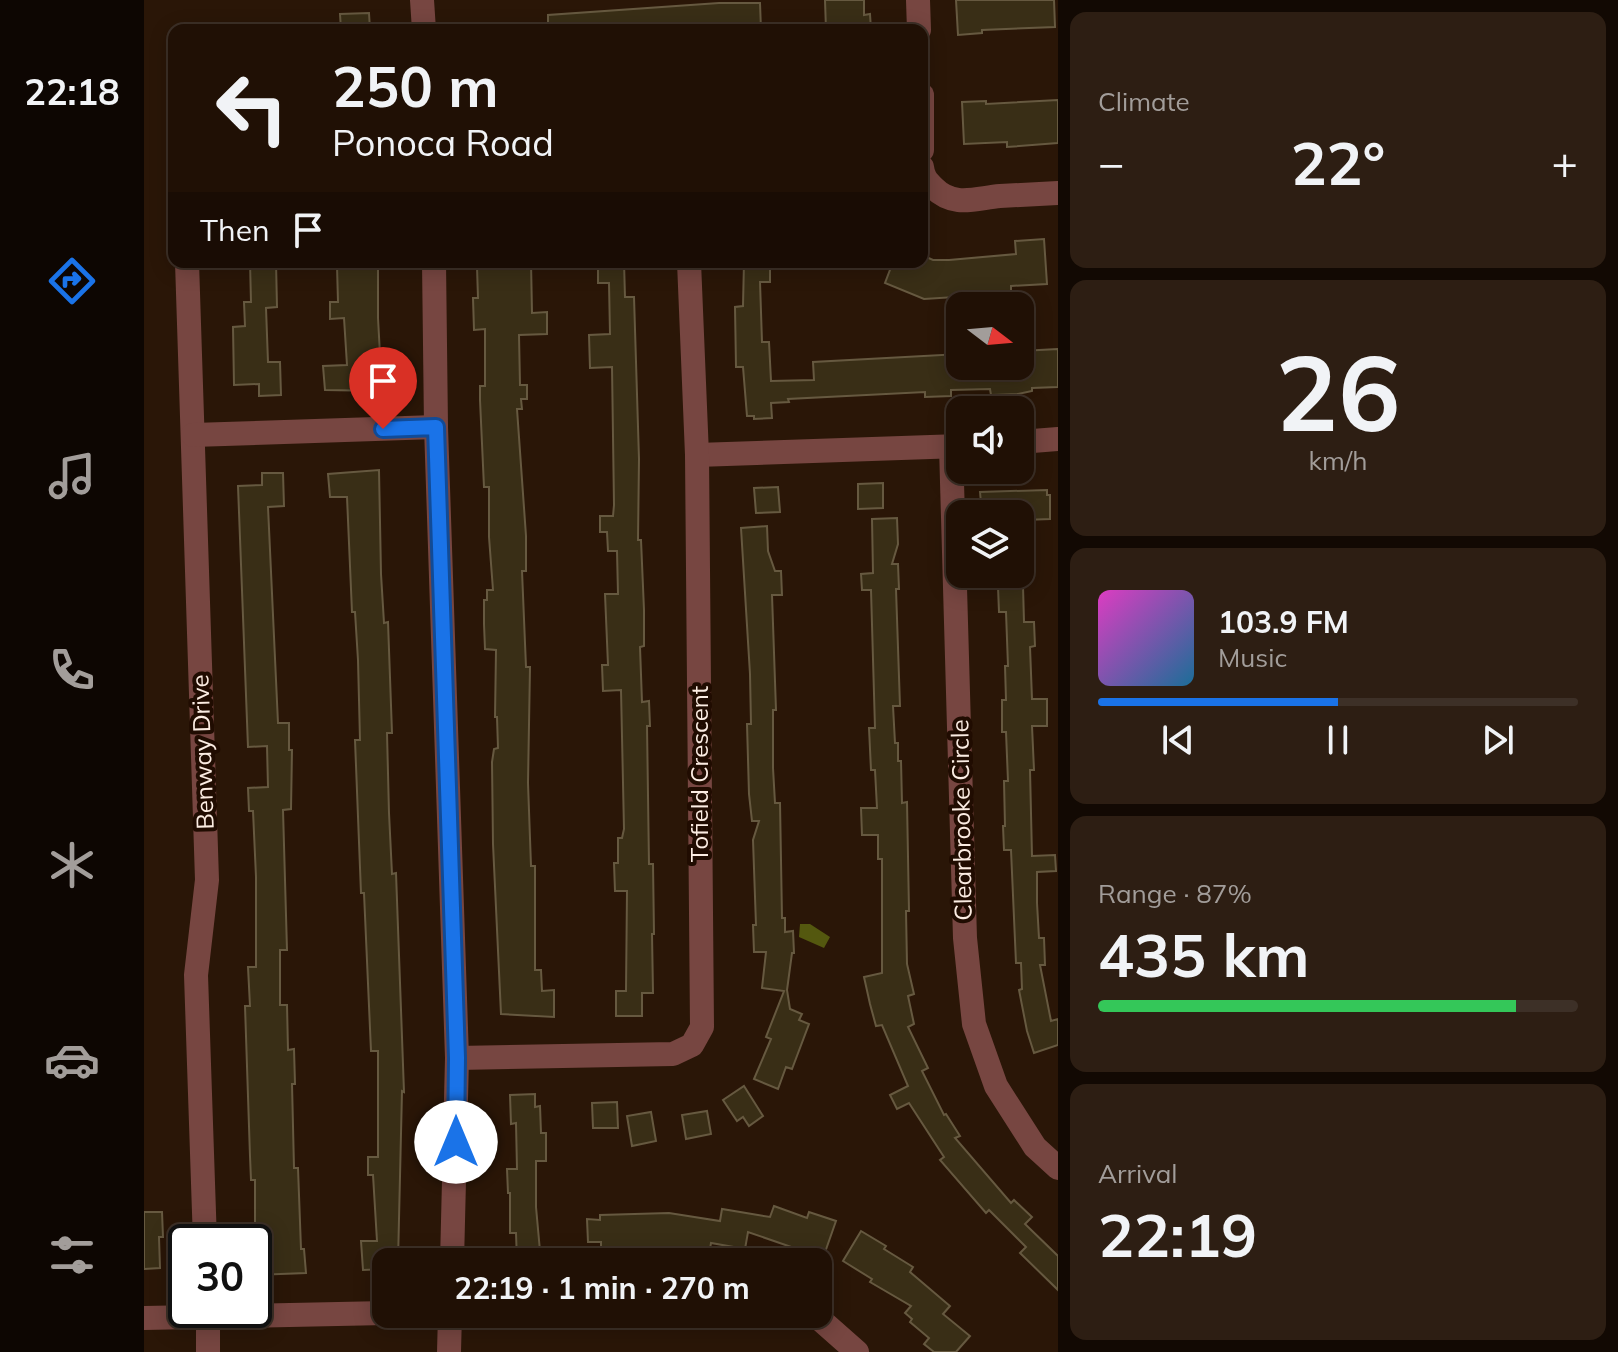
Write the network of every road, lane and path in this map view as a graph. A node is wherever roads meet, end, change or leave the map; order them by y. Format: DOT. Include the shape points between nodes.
graph roads {
  1 [pos="422,0"];
  2 [pos="918,0"];
  3 [pos="424,24"];
  4 [pos="919,24"];
  5 [pos="928,182"];
  6 [pos="1058,193"];
  7 [pos="187,268"];
  8 [pos="434,268"];
  9 [pos="689,268"];
  10 [pos="436,427"];
  11 [pos="193,435"];
  12 [pos="1058,439"];
  13 [pos="1034,441"];
  14 [pos="946,446"];
  15 [pos="697,455"];
  16 [pos="956,484"];
  17 [pos="457,1058"];
  18 [pos="1058,1168"];
  19 [pos="204,1224"];
  20 [pos="452,1248"];
  21 [pos="372,1313"];
  22 [pos="272,1314"];
  23 [pos="168,1316"];
  24 [pos="144,1318"];
  25 [pos="208,1328"];
  26 [pos="450,1328"];
  27 [pos="830,1328"];
  28 [pos="208,1352"];
  29 [pos="449,1352"];
  30 [pos="857,1352"];
  1 -- 3 [label="street"];
  2 -- 4 [label="street"];
  5 -- 6 [label="street" via="950,199 965,201"];
  7 -- 11 [label="street, Benway Drive"];
  8 -- 10 [label="street"];
  9 -- 15 [label="street, Tofield Crescent"];
  10 -- 11 [label="street"];
  10 -- 17 [label="street"];
  11 -- 19 [label="street, Benway Drive" via="207,880 196,975"];
  12 -- 13 [label="street"];
  14 -- 15 [label="street, Clearbrooke Circle"];
  15 -- 17 [label="street, Tofield Crescent" via="702,1027 692,1045 673,1054"];
  16 -- 18 [label="street, Clearbrooke Circle" via="965,938 974,1024 996,1086 1035,1147"];
  17 -- 20 [label="street"];
  21 -- 22 [label="street"];
  23 -- 24 [label="street"];
  25 -- 28 [label="street"];
  26 -- 29 [label="street"];
  27 -- 30 [label="street"];
}
